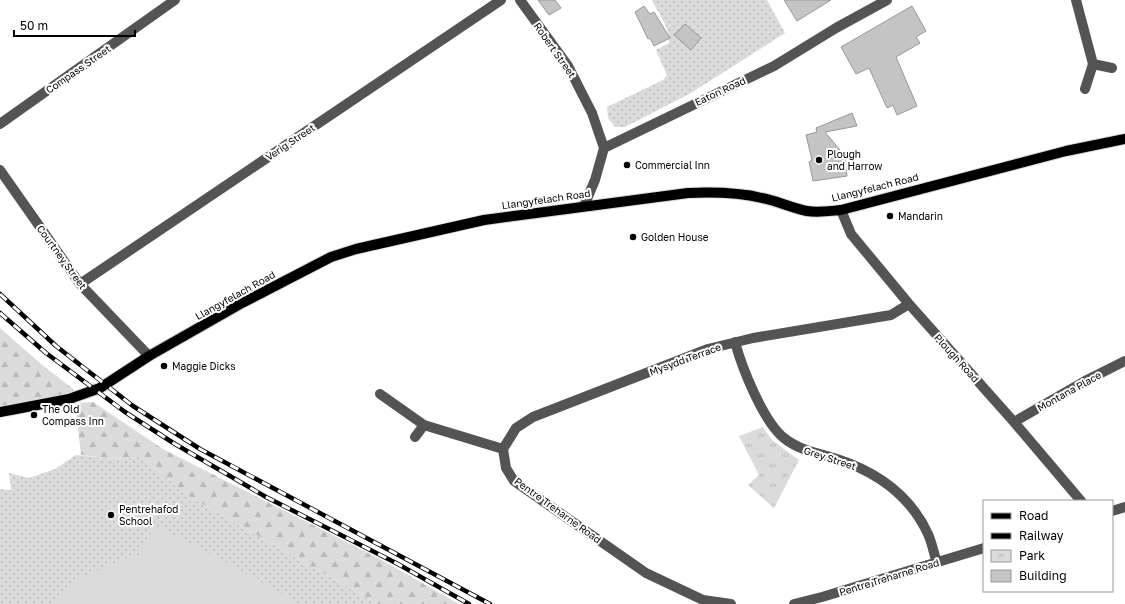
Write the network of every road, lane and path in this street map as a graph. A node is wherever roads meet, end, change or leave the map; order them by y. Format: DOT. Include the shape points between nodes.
graph roads {
  1 [pos="175,0"];
  2 [pos="500,0"];
  3 [pos="520,0"];
  4 [pos="888,0"];
  5 [pos="1076,0"];
  6 [pos="1093,64"];
  7 [pos="1112,68"];
  8 [pos="1085,90"];
  9 [pos="0,124"];
  10 [pos="1125,139"];
  11 [pos="604,148"];
  12 [pos="0,170"];
  13 [pos="584,206"];
  14 [pos="841,210"];
  15 [pos="80,284"];
  16 [pos="909,304"];
  17 [pos="735,342"];
  18 [pos="149,356"];
  19 [pos="1125,361"];
  20 [pos="380,394"];
  21 [pos="0,412"];
  22 [pos="1014,422"];
  23 [pos="424,425"];
  24 [pos="415,437"];
  25 [pos="503,449"];
  26 [pos="1080,500"];
  27 [pos="1125,507"];
  28 [pos="1113,511"];
  29 [pos="983,548"];
  30 [pos="936,563"];
  31 [pos="731,604"];
  32 [pos="794,604"];
  1 -- 9 [label="street, Compass Street"];
  2 -- 15 [label="street, Verig Street"];
  3 -- 11 [label="street, Robert Street" via="571,71 592,113"];
  4 -- 11 [label="street, Eaton Road" via="774,66"];
  5 -- 6 [label="street"];
  6 -- 7 [label="street"];
  6 -- 8 [label="street"];
  10 -- 14 [label="main road, Llangyfelach Road" via="1066,151"];
  11 -- 13 [label="street"];
  12 -- 15 [label="street, Courtney Street"];
  13 -- 14 [label="main road, Llangyfelach Road" via="688,193 717,192 763,198 808,211"];
  13 -- 18 [label="main road, Llangyfelach Road" via="484,220 384,241 331,257 242,303"];
  14 -- 16 [label="street, Plough Road" via="850,234"];
  15 -- 18 [label="street, Courtney Street"];
  16 -- 17 [label="street, Mysydd Terrace" via="891,316"];
  16 -- 22 [label="street, Plough Road"];
  17 -- 25 [label="street, Mysydd Terrace" via="708,349 533,417 516,428"];
  17 -- 30 [label="street, Grey Street" via="738,355 762,407 782,437 806,450 861,468 897,490 929,535"];
  18 -- 21 [label="main road, Llangyfelach Road" via="100,388 69,399"];
  19 -- 22 [label="street, Montana Place"];
  20 -- 23 [label="street"];
  22 -- 26 [label="street, Plough Road"];
  23 -- 24 [label="street"];
  23 -- 25 [label="street"];
  25 -- 31 [label="street, Pentre Treharne Road" via="506,468 514,481 646,573 703,600"];
  27 -- 28 [label="street"];
  29 -- 30 [label="street, Pentre Treharne Road"];
  30 -- 32 [label="street, Pentre Treharne Road"];
}
